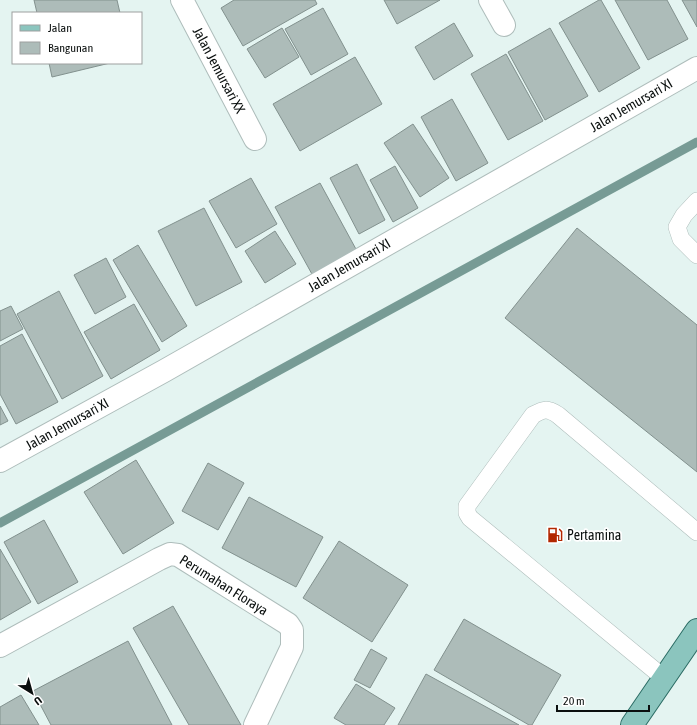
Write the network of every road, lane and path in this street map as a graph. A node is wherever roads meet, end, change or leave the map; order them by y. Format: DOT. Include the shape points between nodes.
graph roads {
  1 [pos="182,0"];
  2 [pos="490,0"];
  3 [pos="504,24"];
  4 [pos="697,68"];
  5 [pos="255,139"];
  6 [pos="697,201"];
  7 [pos="697,255"];
  8 [pos="0,461"];
  9 [pos="697,532"];
  10 [pos="697,630"];
  11 [pos="0,646"];
  12 [pos="664,678"];
  13 [pos="256,725"];
  14 [pos="632,725"];
  1 -- 5 [label="street, Jalan Jemursari XX"];
  2 -- 3 [label="street"];
  4 -- 8 [label="street, Jalan Jemursari XI"];
  6 -- 7 [label="lane" via="684,215 678,227 681,240"];
  9 -- 12 [label="lane" via="558,415 548,410 533,415 467,506 470,518"];
  10 -- 12 [label="main road"];
  11 -- 13 [label="street, Perumahan Floraya" via="158,559 170,554 178,555 288,624 292,630 292,647"];
  12 -- 14 [label="main road"];
}
